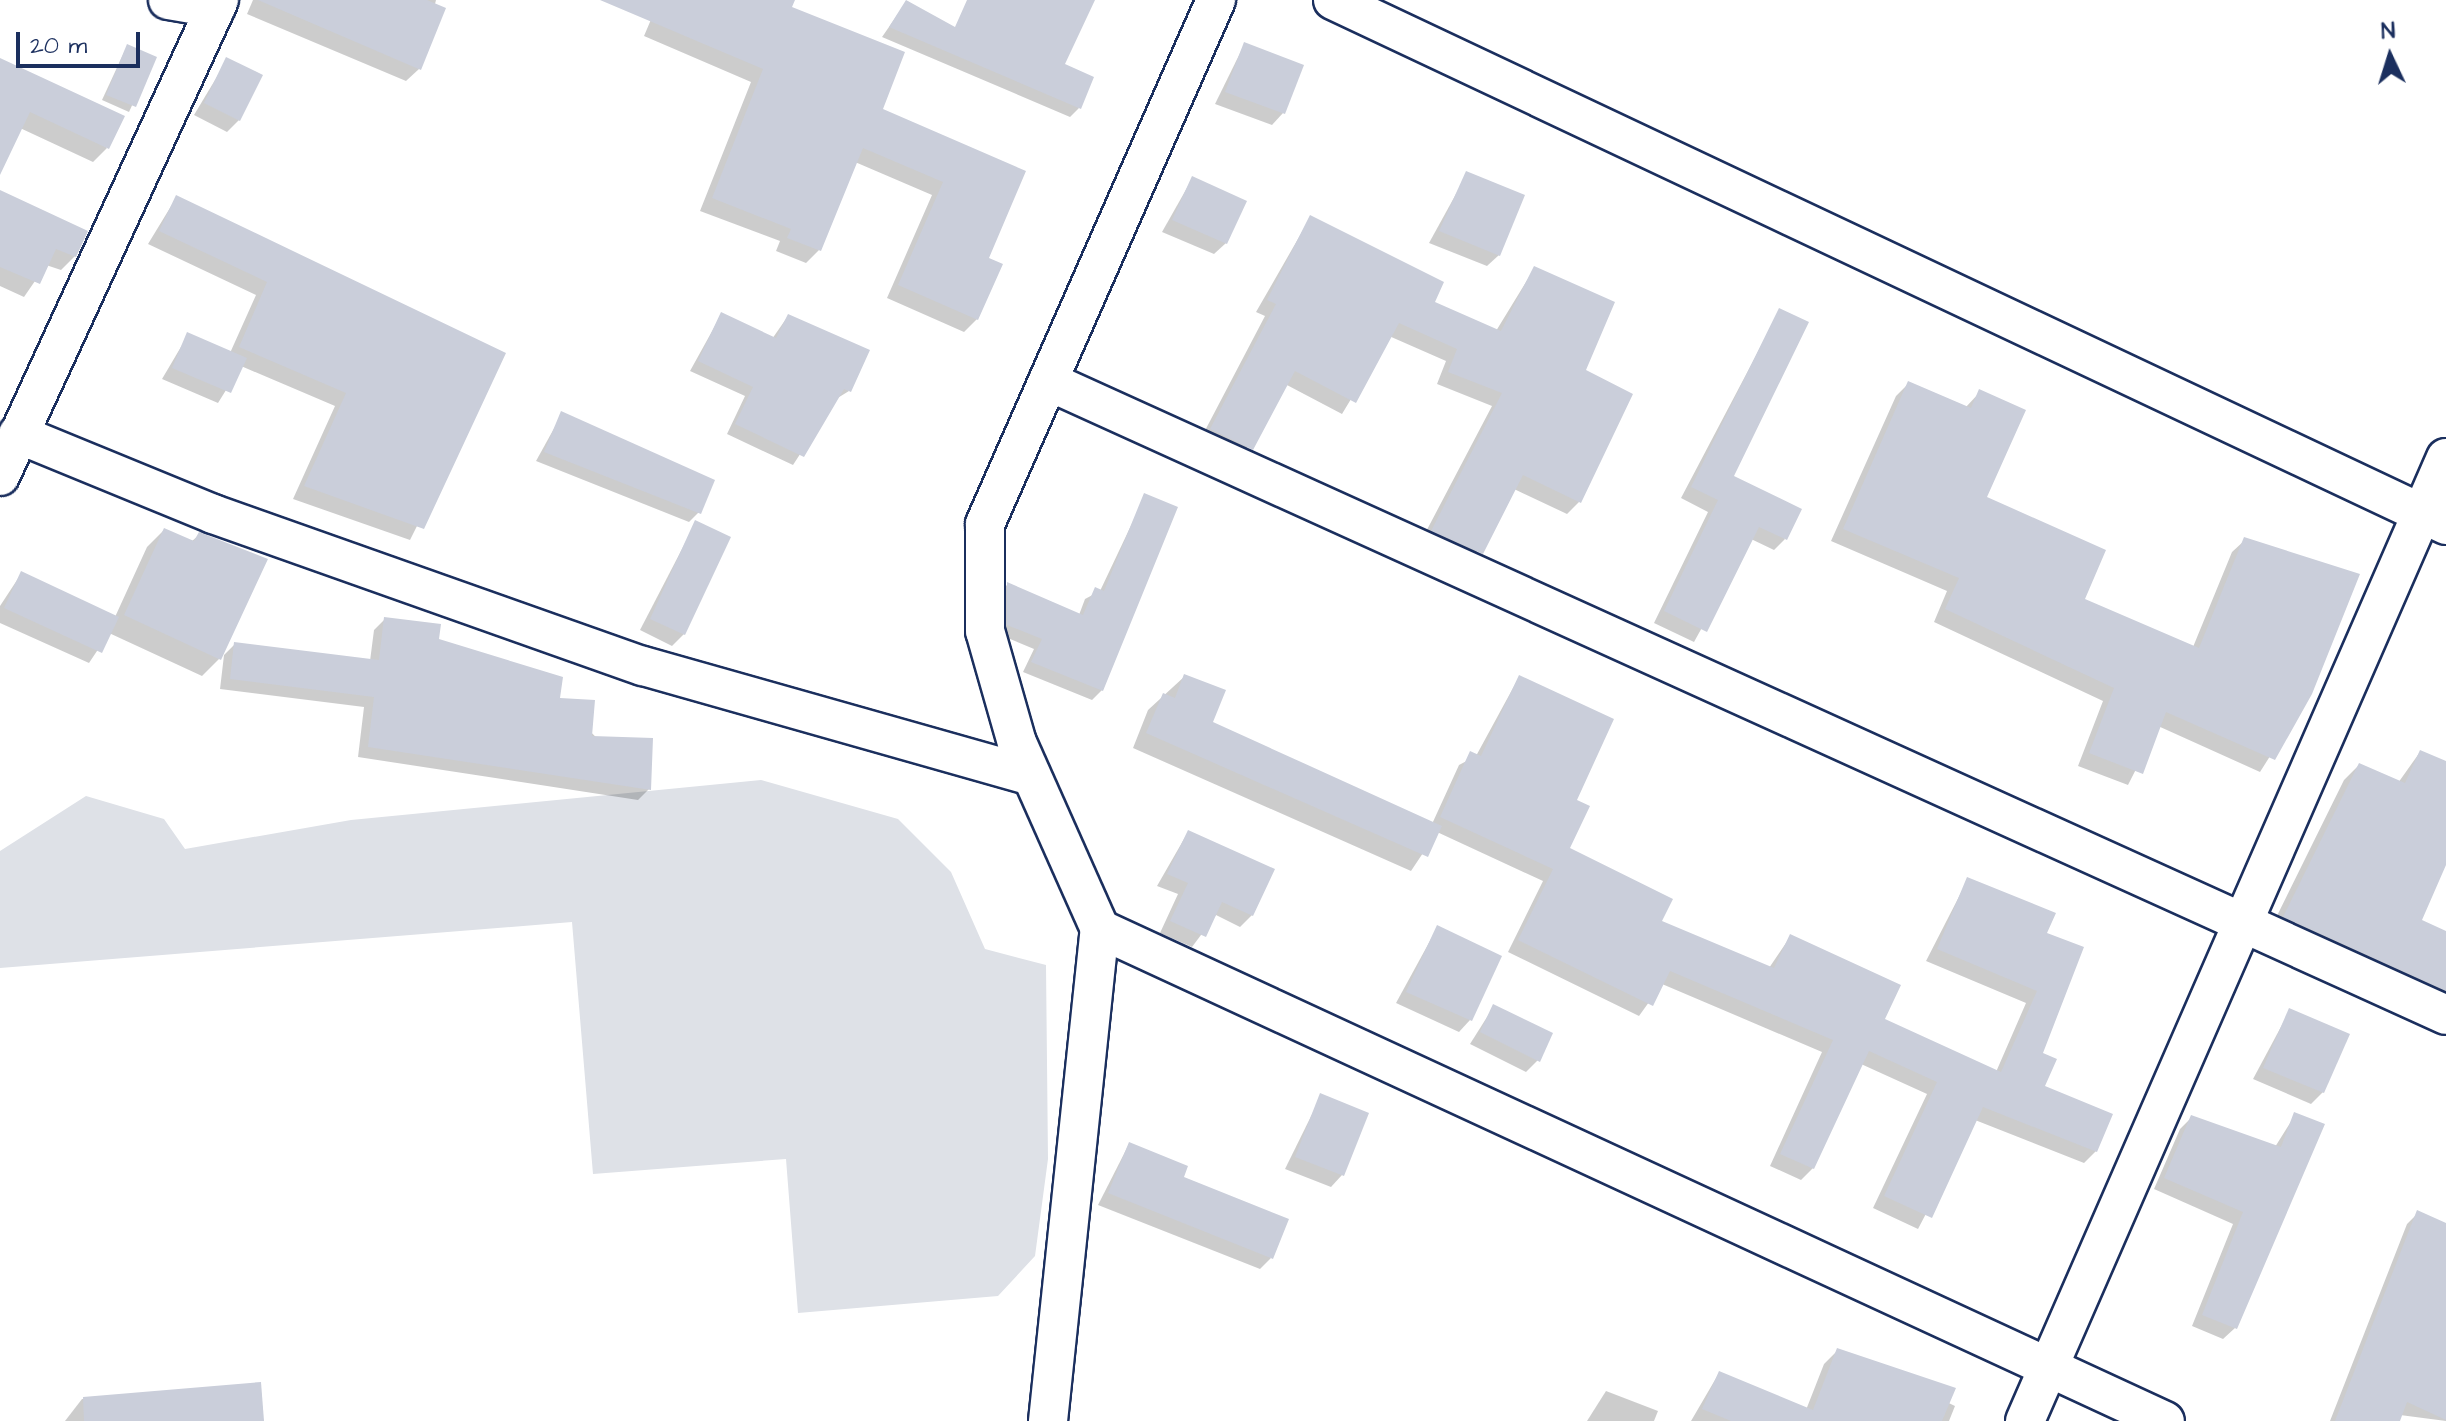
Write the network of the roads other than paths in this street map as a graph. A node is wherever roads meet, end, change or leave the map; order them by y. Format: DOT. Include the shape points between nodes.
graph roads {
  1 [pos="168,0"];
  2 [pos="1216,0"];
  3 [pos="1333,0"];
  4 [pos="217,4"];
  5 [pos="1048,381"];
  6 [pos="18,434"];
  7 [pos="2446,458"];
  8 [pos="0,476"];
  9 [pos="2433,520"];
  10 [pos="1031,776"];
  11 [pos="2243,926"];
  12 [pos="1100,929"];
  13 [pos="2446,1015"];
  14 [pos="2047,1372"];
  15 [pos="1048,1421"];
  16 [pos="2025,1421"];
  17 [pos="2165,1421"];
  1 -- 4 [label="street"];
  2 -- 5 [label="street"];
  3 -- 9 [label="street"];
  4 -- 6 [label="street"];
  5 -- 10 [label="street" via="985,524 985,631"];
  5 -- 11 [label="street"];
  6 -- 8 [label="street"];
  6 -- 10 [label="street" via="213,514 643,666"];
  7 -- 9 [label="street"];
  9 -- 11 [label="street"];
  10 -- 12 [label="street"];
  11 -- 13 [label="street"];
  11 -- 14 [label="street"];
  12 -- 14 [label="street"];
  12 -- 15 [label="street"];
  14 -- 16 [label="street"];
  14 -- 17 [label="street"];
}
